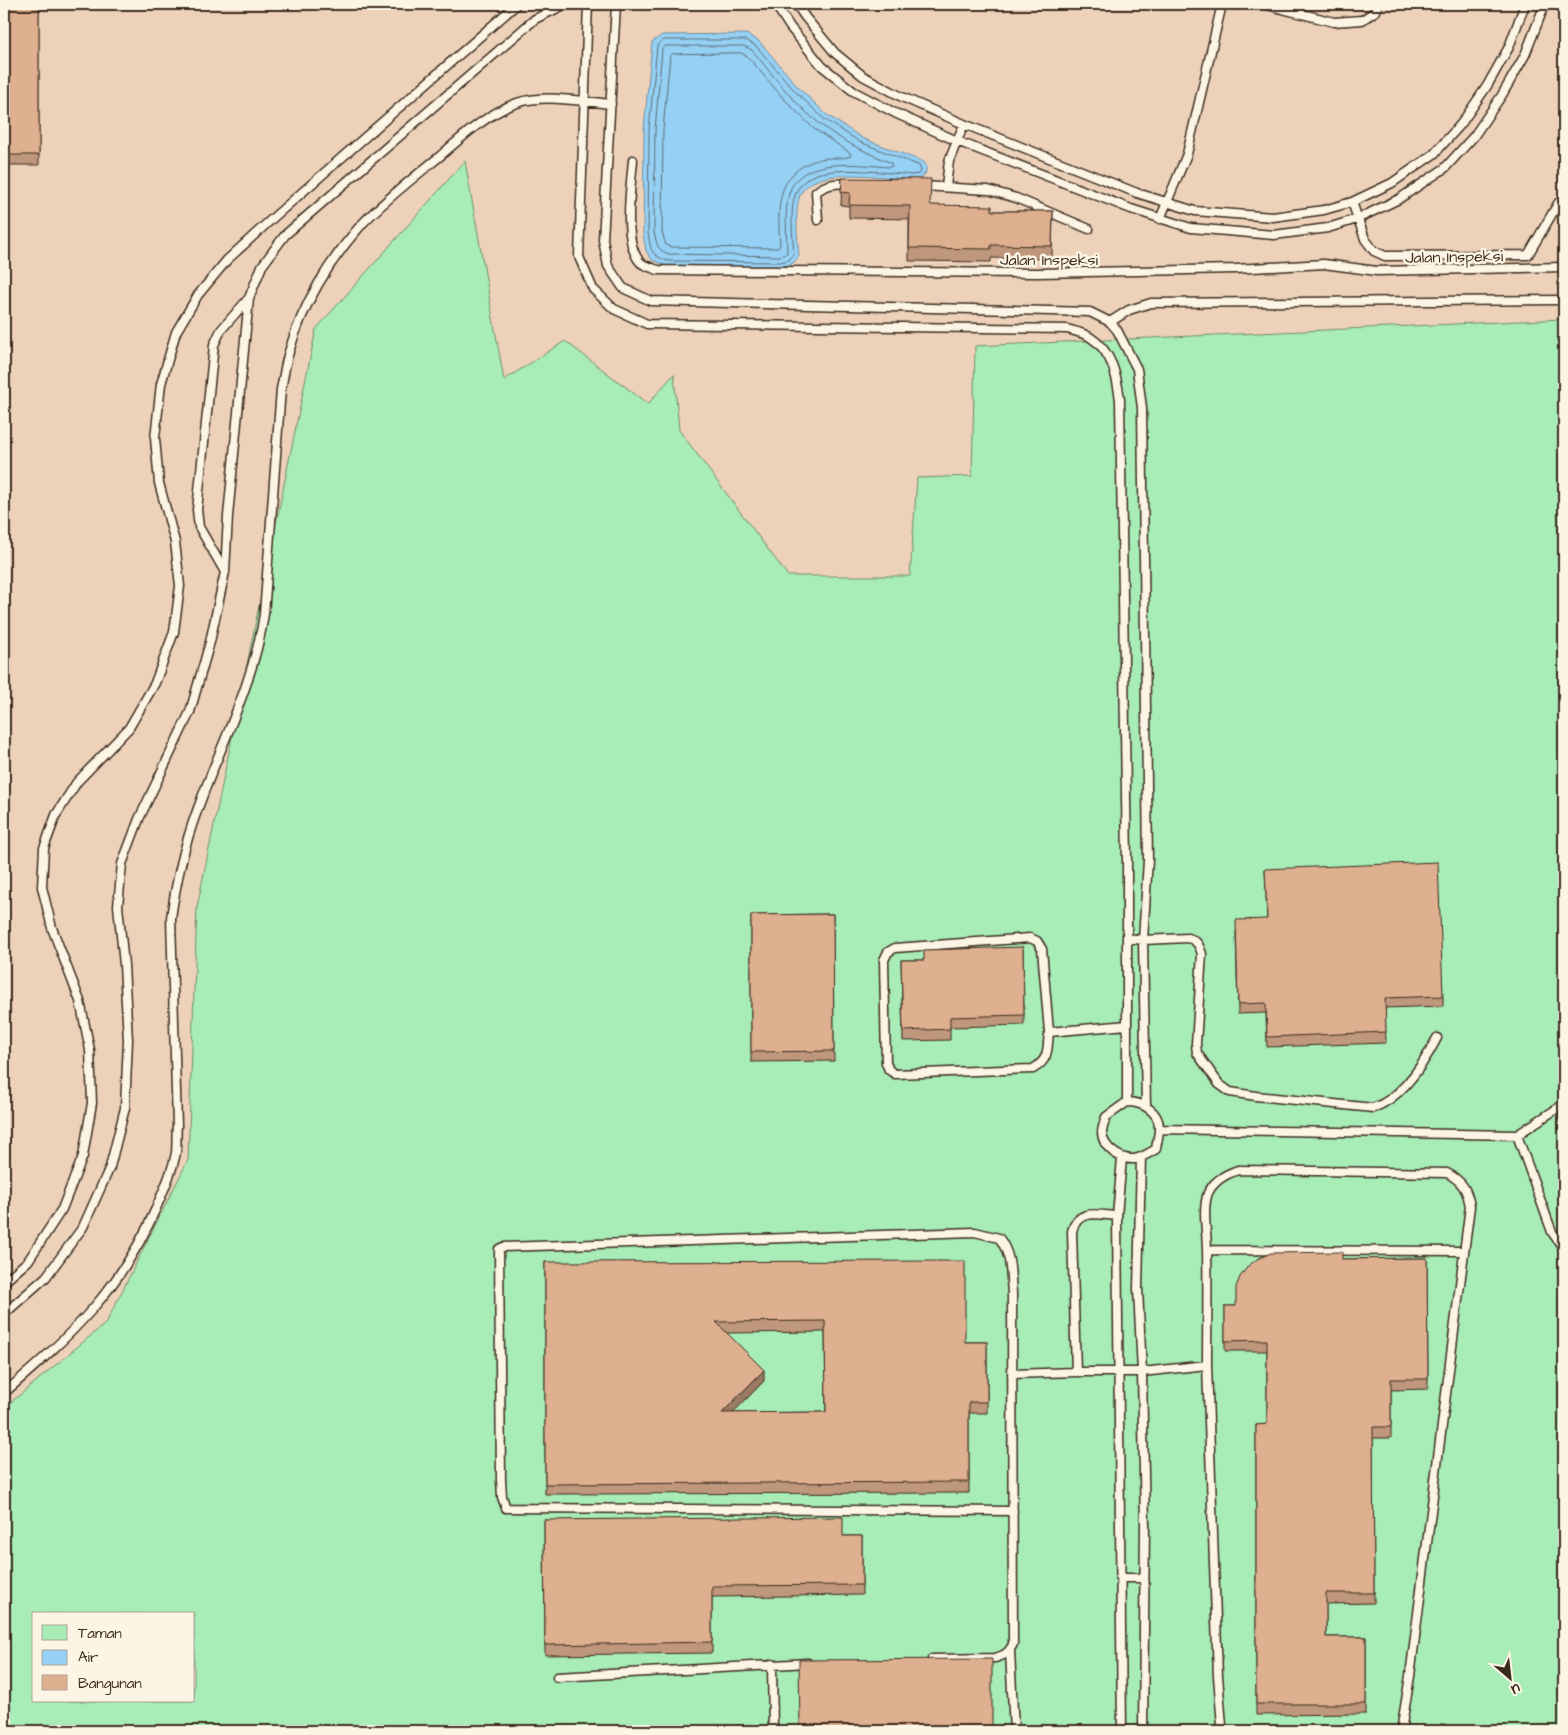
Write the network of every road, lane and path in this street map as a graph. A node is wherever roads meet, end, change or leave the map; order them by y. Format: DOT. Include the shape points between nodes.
graph roads {
  1 [pos="517,4"];
  2 [pos="575,4"];
  3 [pos="588,4"];
  4 [pos="616,4"];
  5 [pos="775,4"];
  6 [pos="796,4"];
  7 [pos="1222,4"];
  8 [pos="1263,4"];
  9 [pos="1378,4"];
  10 [pos="1526,4"];
  11 [pos="1545,4"];
  12 [pos="584,101"];
  13 [pos="611,104"];
  14 [pos="964,124"];
  15 [pos="957,140"];
  16 [pos="632,160"];
  17 [pos="862,184"];
  18 [pos="918,185"];
  19 [pos="946,186"];
  20 [pos="1167,202"];
  21 [pos="1352,202"];
  22 [pos="1559,202"];
  23 [pos="1160,219"];
  24 [pos="1357,219"];
  25 [pos="818,220"];
  26 [pos="1088,229"];
  27 [pos="1564,268"];
  28 [pos="249,298"];
  29 [pos="1564,300"];
  30 [pos="1110,322"];
  31 [pos="225,572"];
  32 [pos="1127,938"];
  33 [pos="1143,940"];
  34 [pos="1127,1025"];
  35 [pos="1049,1032"];
  36 [pos="1437,1038"];
  37 [pos="1127,1102"];
  38 [pos="1564,1104"];
  39 [pos="1146,1106"];
  40 [pos="1160,1129"];
  41 [pos="1517,1134"];
  42 [pos="1141,1157"];
  43 [pos="1122,1158"];
  44 [pos="1117,1216"];
  45 [pos="1564,1249"];
  46 [pos="1207,1250"];
  47 [pos="1464,1252"];
  48 [pos="4,1282"];
  49 [pos="4,1314"];
  50 [pos="1207,1365"];
  51 [pos="1076,1372"];
  52 [pos="1119,1372"];
  53 [pos="1142,1372"];
  54 [pos="1012,1374"];
  55 [pos="4,1393"];
  56 [pos="1013,1511"];
  57 [pos="1120,1578"];
  58 [pos="1143,1578"];
  59 [pos="1010,1651"];
  60 [pos="927,1660"];
  61 [pos="820,1662"];
  62 [pos="772,1664"];
  63 [pos="557,1677"];
  64 [pos="773,1731"];
  65 [pos="1014,1731"];
  66 [pos="1122,1731"];
  67 [pos="1142,1731"];
  68 [pos="1225,1731"];
  69 [pos="1401,1731"];
  1 -- 48 [label="lane" via="228,260 198,295 176,332 162,384 155,438 159,483 175,542 180,586 174,632 154,683 129,728 77,782 56,815 44,848 42,887 52,928 80,1001 90,1050 92,1103 84,1148 62,1210 28,1261"];
  2 -- 28 [label="lane" via="564,5 535,19 285,235 262,266"];
  3 -- 12 [label="lane"];
  4 -- 13 [label="lane"];
  5 -- 15 [label="lane" via="790,28 822,66 853,91"];
  6 -- 14 [label="lane" via="835,53 863,76"];
  7 -- 20 [label="lane" via="1187,154"];
  8 -- 9 [label="lane" via="1334,22 1362,20 1376,11"];
  10 -- 21 [label="lane" via="1509,46 1461,124 1434,154 1392,183"];
  11 -- 24 [label="lane" via="1525,55 1474,136 1445,168 1400,200"];
  12 -- 13 [label="lane"];
  12 -- 32 [label="lane" via="579,257 593,288 614,309 648,324 1067,329 1090,337 1108,354 1117,374 1120,400"];
  12 -- 55 [label="lane" via="542,99 517,103 492,115 458,141 363,224 319,283 301,320 289,352 281,389 261,638 252,670 196,811 175,890 172,918 176,1153 138,1245 115,1282 87,1316"];
  13 -- 30 [label="lane" via="603,240 608,266 623,288 651,302 1090,312"];
  14 -- 15 [label="lane"];
  14 -- 20 [label="lane"];
  15 -- 19 [label="lane" via="949,162"];
  15 -- 23 [label="lane"];
  16 -- 27 [label="lane, Jalan Inspeksi" via="628,224 634,250 641,262 658,270 1038,273 1236,270 1324,264 1377,271"];
  17 -- 25 [label="lane" via="824,185 816,192"];
  18 -- 19 [label="lane"];
  19 -- 26 [label="lane" via="988,190 1016,198"];
  20 -- 21 [label="lane" via="1195,210 1273,217 1324,210"];
  20 -- 23 [label="lane"];
  21 -- 24 [label="lane"];
  22 -- 24 [label="lane" via="1528,255 1385,256 1374,251"];
  23 -- 24 [label="lane" via="1191,228 1274,235 1328,228"];
  28 -- 31 [label="lane"];
  28 -- 31 [label="lane" via="221,330 214,345 198,510 199,527"];
  29 -- 30 [label="lane" via="1150,303 1129,310"];
  30 -- 33 [label="lane" via="1137,370 1142,408 1148,860"];
  31 -- 49 [label="lane" via="190,712 139,819 122,864 118,906 128,1040 124,1108 110,1167 83,1227 46,1277"];
  32 -- 33 [label="lane"];
  32 -- 34 [label="lane"];
  33 -- 36 [label="lane" via="1188,938 1199,944 1202,954 1195,1038 1197,1053 1219,1084 1230,1092 1373,1108 1385,1104 1408,1082"];
  33 -- 39 [label="lane"];
  34 -- 35 [label="lane"];
  34 -- 37 [label="lane"];
  35 -- 35 [label="lane" via="1046,1058 1033,1069 895,1074 886,1063 884,960 895,948 1030,938 1037,941 1042,949"];
  37 -- 39 [label="lane"];
  37 -- 43 [label="lane" via="1106,1116 1102,1133 1108,1148"];
  38 -- 41 [label="lane"];
  39 -- 40 [label="lane" via="1158,1119"];
  40 -- 41 [label="lane"];
  40 -- 42 [label="lane" via="1156,1149"];
  41 -- 45 [label="lane" via="1552,1232"];
  42 -- 43 [label="lane"];
  42 -- 53 [label="lane" via="1138,1289"];
  43 -- 44 [label="lane"];
  44 -- 51 [label="lane" via="1082,1215 1074,1221"];
  44 -- 52 [label="lane"];
  46 -- 47 [label="lane"];
  46 -- 47 [label="lane" via="1205,1207 1209,1192 1215,1182 1238,1170 1447,1173 1464,1185 1470,1206"];
  46 -- 50 [label="lane"];
  47 -- 69 [label="lane"];
  50 -- 53 [label="lane"];
  50 -- 68 [label="lane" via="1218,1676"];
  51 -- 52 [label="lane"];
  51 -- 54 [label="lane"];
  52 -- 53 [label="lane"];
  52 -- 57 [label="lane"];
  53 -- 58 [label="lane"];
  54 -- 56 [label="lane"];
  54 -- 56 [label="lane" via="1009,1258 999,1238 974,1232 504,1247 500,1250 501,1480 506,1508"];
  56 -- 59 [label="lane" via="1013,1644"];
  57 -- 58 [label="lane"];
  57 -- 66 [label="lane"];
  58 -- 67 [label="lane"];
  59 -- 60 [label="lane" via="995,1658"];
  59 -- 65 [label="lane"];
  61 -- 62 [label="lane"];
  62 -- 63 [label="lane"];
  62 -- 64 [label="lane"];
}
